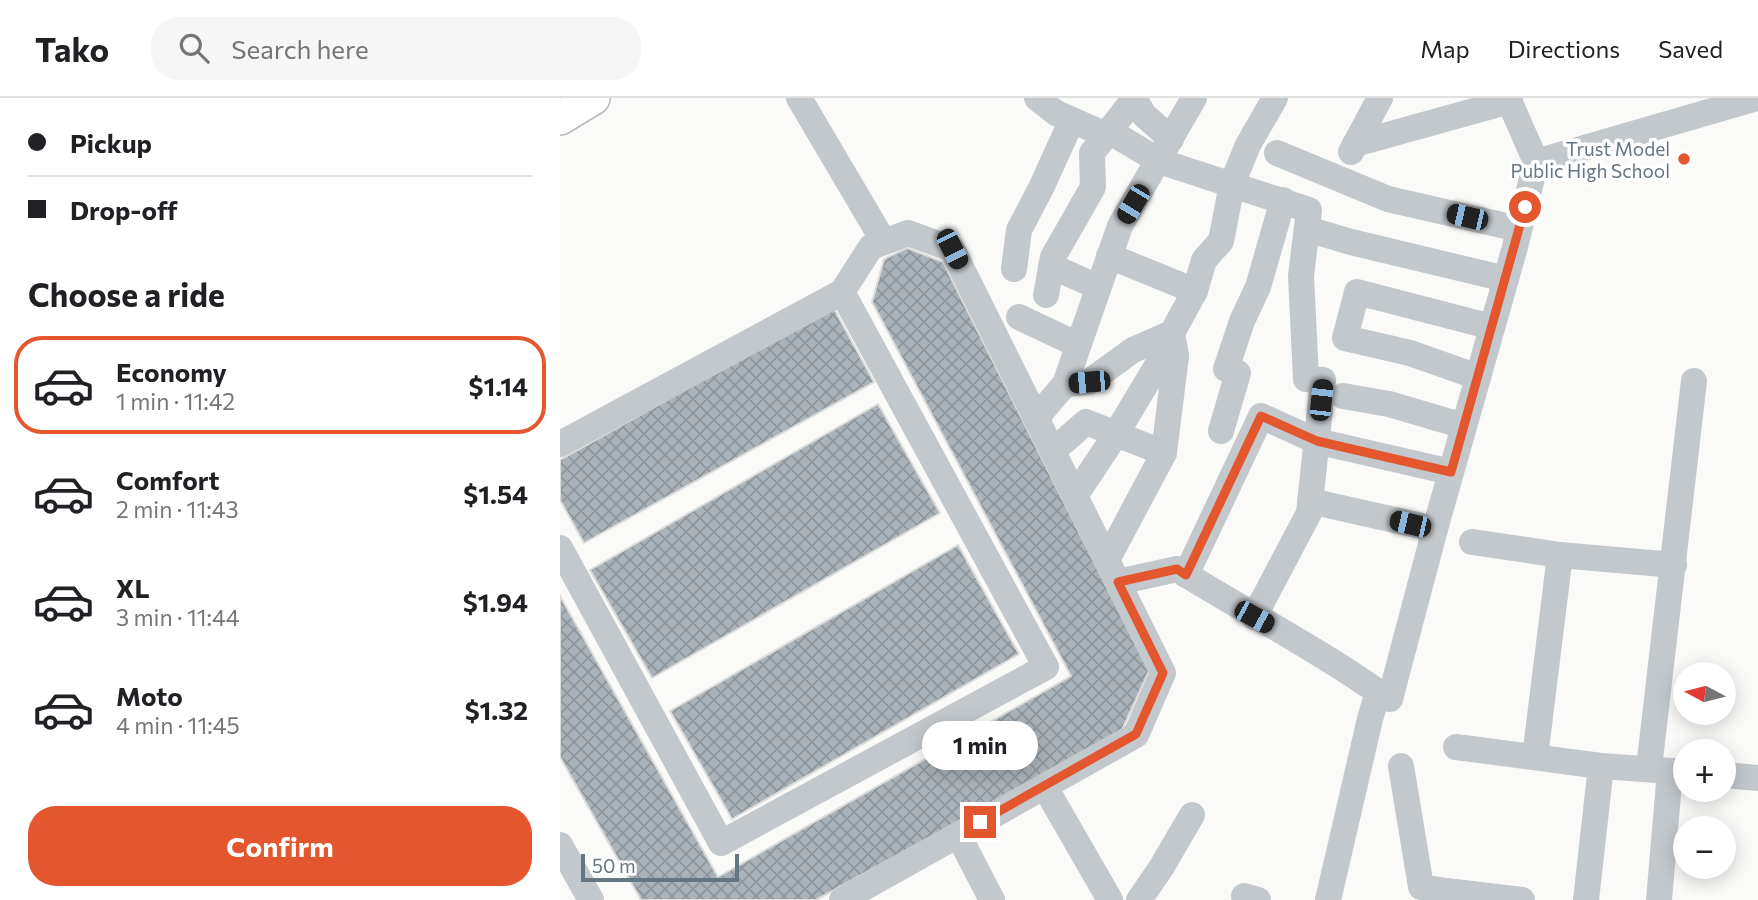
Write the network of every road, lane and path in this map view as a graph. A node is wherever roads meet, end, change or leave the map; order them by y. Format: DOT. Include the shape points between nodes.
graph roads {
  1 [pos="593,98"];
  2 [pos="799,98"];
  3 [pos="1037,98"];
  4 [pos="1194,98"];
  5 [pos="1275,98"];
  6 [pos="1381,98"];
  7 [pos="1757,98"];
  8 [pos="1134,99"];
  9 [pos="1509,100"];
  10 [pos="560,118"];
  11 [pos="1072,120"];
  12 [pos="1109,131"];
  13 [pos="1355,144"];
  14 [pos="1165,150"];
  15 [pos="1277,153"];
  16 [pos="1535,162"];
  17 [pos="1337,177"];
  18 [pos="1232,184"];
  19 [pos="1283,201"];
  20 [pos="1307,229"];
  21 [pos="1520,229"];
  22 [pos="884,242"];
  23 [pos="1109,256"];
  24 [pos="1051,266"];
  25 [pos="1014,268"];
  26 [pos="1506,279"];
  27 [pos="1098,287"];
  28 [pos="1195,291"];
  29 [pos="842,292"];
  30 [pos="1046,295"];
  31 [pos="1019,317"];
  32 [pos="1492,327"];
  33 [pos="1174,344"];
  34 [pos="1078,345"];
  35 [pos="1478,377"];
  36 [pos="1694,381"];
  37 [pos="1065,384"];
  38 [pos="1343,396"];
  39 [pos="1036,418"];
  40 [pos="1464,426"];
  41 [pos="1221,431"];
  42 [pos="1116,434"];
  43 [pos="1317,441"];
  44 [pos="560,444"];
  45 [pos="1053,451"];
  46 [pos="1164,453"];
  47 [pos="1451,472"];
  48 [pos="1075,496"];
  49 [pos="1310,501"];
  50 [pos="1435,529"];
  51 [pos="1472,542"];
  52 [pos="560,548"];
  53 [pos="1560,555"];
  54 [pos="1674,565"];
  55 [pos="1112,571"];
  56 [pos="1186,575"];
  57 [pos="1254,617"];
  58 [pos="1378,692"];
  59 [pos="1456,747"];
  60 [pos="1535,757"];
  61 [pos="1601,765"];
  62 [pos="1401,766"];
  63 [pos="1668,770"];
  64 [pos="1736,776"];
  65 [pos="1758,778"];
  66 [pos="1049,794"];
  67 [pos="1192,815"];
  68 [pos="560,845"];
  69 [pos="964,846"];
  70 [pos="1446,896"];
  71 [pos="591,900"];
  72 [pos="843,900"];
  73 [pos="992,900"];
  74 [pos="1110,900"];
  75 [pos="1139,900"];
  76 [pos="1328,900"];
  77 [pos="1522,900"];
  78 [pos="1586,900"];
  79 [pos="1659,900"];
  1 -- 10 [label="main road"];
  2 -- 22 [label="street"];
  3 -- 11 [label="street"];
  4 -- 14 [label="street"];
  5 -- 18 [label="street"];
  6 -- 13 [label="street"];
  7 -- 16 [label="street"];
  8 -- 12 [label="street"];
  8 -- 14 [label="street"];
  9 -- 13 [label="street"];
  9 -- 16 [label="street"];
  11 -- 12 [label="street" via="1098,132"];
  11 -- 25 [label="street" via="1019,230"];
  12 -- 14 [label="street"];
  12 -- 24 [label="street" via="1092,153 1093,187"];
  13 -- 17 [label="street"];
  14 -- 18 [label="street"];
  14 -- 23 [label="street" via="1120,226"];
  15 -- 17 [label="street"];
  16 -- 21 [label="street"];
  17 -- 21 [label="street" via="1388,199"];
  18 -- 19 [label="street"];
  18 -- 28 [label="street" via="1221,242 1204,260"];
  19 -- 20 [label="street" via="1309,210"];
  19 -- 41 [label="street" via="1258,287 1226,369 1238,373"];
  20 -- 26 [label="street"];
  20 -- 43 [label="street" via="1301,276 1306,379 1323,380"];
  21 -- 26 [label="street"];
  22 -- 29 [label="street" via="871,247"];
  22 -- 39 [label="street" via="908,233 952,249"];
  23 -- 27 [label="street"];
  23 -- 28 [label="street"];
  24 -- 27 [label="street"];
  24 -- 30 [label="street"];
  26 -- 32 [label="street"];
  27 -- 34 [label="street"];
  28 -- 33 [label="street"];
  29 -- 44 [label="street"];
  29 -- 52 [label="street" via="1046,667 721,843"];
  31 -- 34 [label="street"];
  32 -- 35 [label="street"];
  32 -- 35 [label="street" via="1357,292 1345,338 1410,353"];
  33 -- 37 [label="street" via="1133,350 1089,382"];
  33 -- 42 [label="street"];
  33 -- 46 [label="street"];
  34 -- 37 [label="street"];
  35 -- 40 [label="street"];
  36 -- 54 [label="street"];
  37 -- 39 [label="street"];
  38 -- 40 [label="street"];
  39 -- 45 [label="street"];
  40 -- 47 [label="street"];
  42 -- 45 [label="street" via="1086,422"];
  42 -- 46 [label="street"];
  42 -- 48 [label="street"];
  43 -- 47 [label="street"];
  43 -- 49 [label="street"];
  43 -- 56 [label="street" via="1261,416"];
  45 -- 48 [label="street"];
  46 -- 55 [label="street"];
  47 -- 50 [label="street"];
  48 -- 55 [label="street"];
  49 -- 50 [label="street"];
  49 -- 57 [label="street" via="1309,513"];
  50 -- 58 [label="street" via="1390,699"];
  51 -- 53 [label="street"];
  53 -- 54 [label="street"];
  53 -- 60 [label="street"];
  54 -- 63 [label="street"];
  55 -- 56 [label="street" via="1177,569"];
  55 -- 72 [label="street" via="1163,673 1136,734"];
  56 -- 57 [label="street"];
  57 -- 58 [label="street" via="1334,661"];
  58 -- 76 [label="street"];
  59 -- 60 [label="street"];
  60 -- 61 [label="street"];
  61 -- 63 [label="street"];
  61 -- 78 [label="street"];
  62 -- 70 [label="street" via="1421,887"];
  63 -- 79 [label="street"];
  64 -- 65 [label="street"];
  66 -- 74 [label="street"];
  67 -- 75 [label="street"];
  68 -- 71 [label="street"];
  69 -- 73 [label="street"];
  70 -- 77 [label="street"];
}
